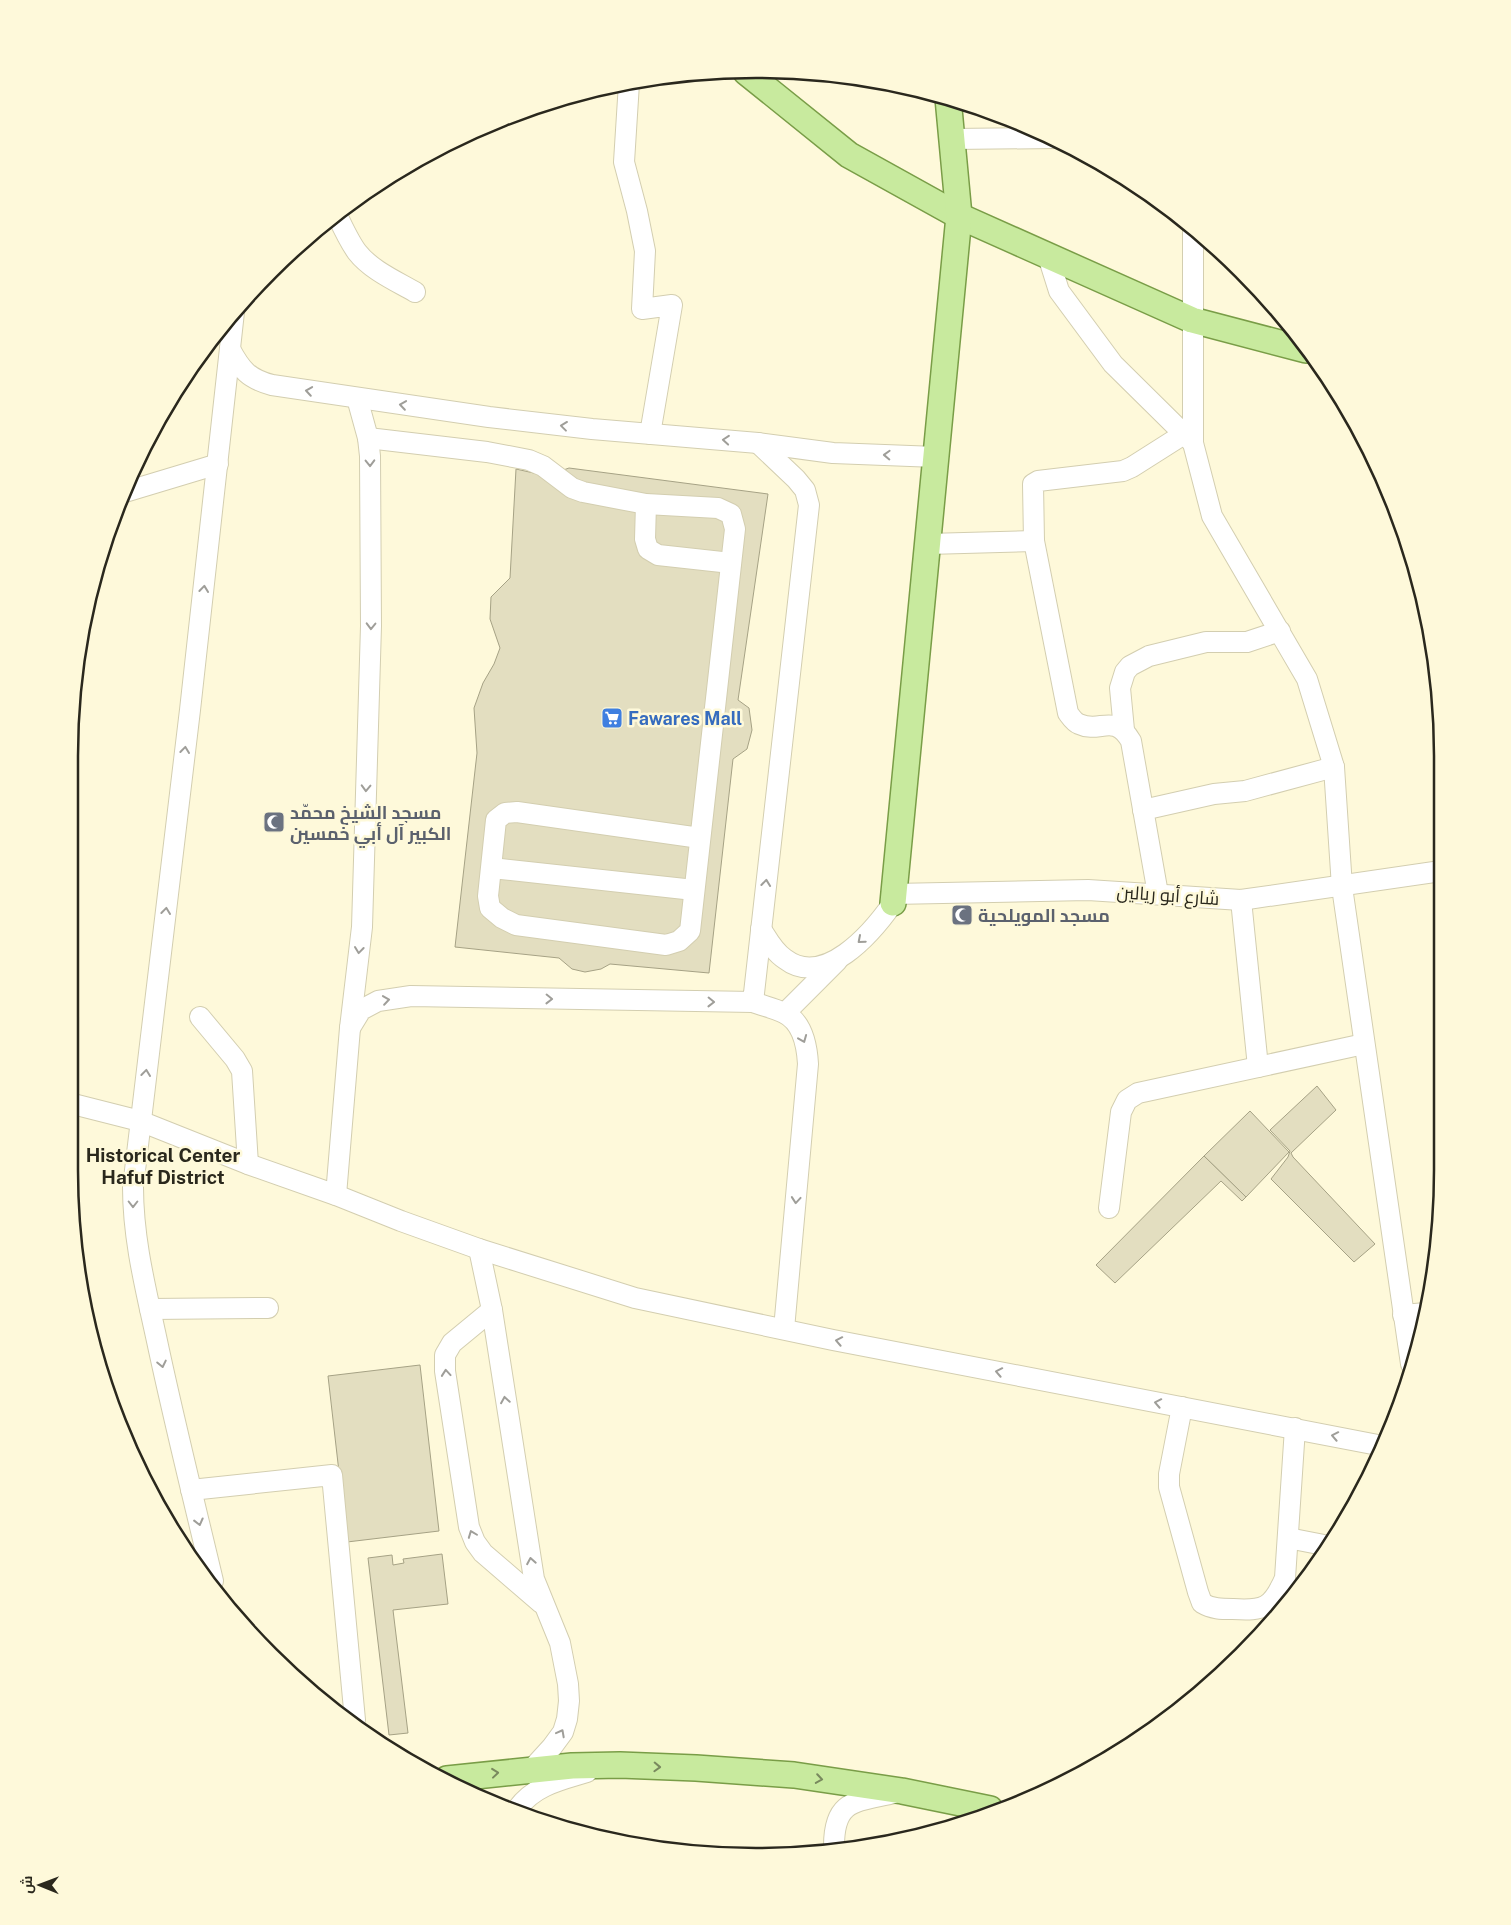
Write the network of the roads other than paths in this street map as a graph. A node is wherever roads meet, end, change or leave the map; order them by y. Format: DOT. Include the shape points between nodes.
graph roads {
  1 [pos="753,78"];
  2 [pos="629,90"];
  3 [pos="949,106"];
  4 [pos="1036,138"];
  5 [pos="952,140"];
  6 [pos="959,216"];
  7 [pos="340,220"];
  8 [pos="1193,238"];
  9 [pos="1048,256"];
  10 [pos="415,292"];
  11 [pos="1192,320"];
  12 [pos="233,325"];
  13 [pos="1296,347"];
  14 [pos="230,349"];
  15 [pos="357,398"];
  16 [pos="650,434"];
  17 [pos="368,438"];
  18 [pos="1189,439"];
  19 [pos="758,443"];
  20 [pos="936,458"];
  21 [pos="218,464"];
  22 [pos="132,490"];
  23 [pos="646,504"];
  24 [pos="1034,541"];
  25 [pos="928,544"];
  26 [pos="731,563"];
  27 [pos="1280,631"];
  28 [pos="1124,730"];
  29 [pos="1334,767"];
  30 [pos="1143,810"];
  31 [pos="700,838"];
  32 [pos="492,868"];
  33 [pos="1434,872"];
  34 [pos="1342,887"];
  35 [pos="694,890"];
  36 [pos="1158,894"];
  37 [pos="893,898"];
  38 [pos="1242,900"];
  39 [pos="761,929"];
  40 [pos="840,958"];
  41 [pos="753,1002"];
  42 [pos="785,1013"];
  43 [pos="200,1017"];
  44 [pos="350,1028"];
  45 [pos="1364,1044"];
  46 [pos="1258,1067"];
  47 [pos="78,1105"];
  48 [pos="140,1121"];
  49 [pos="248,1164"];
  50 [pos="336,1195"];
  51 [pos="1109,1208"];
  52 [pos="479,1249"];
  53 [pos="268,1308"];
  54 [pos="150,1309"];
  55 [pos="492,1310"];
  56 [pos="1417,1314"];
  57 [pos="1403,1315"];
  58 [pos="784,1329"];
  59 [pos="1409,1350"];
  60 [pos="1182,1408"];
  61 [pos="1295,1428"];
  62 [pos="1375,1444"];
  63 [pos="191,1490"];
  64 [pos="1288,1538"];
  65 [pos="1320,1544"];
  66 [pos="211,1572"];
  67 [pos="543,1604"];
  68 [pos="355,1715"];
  69 [pos="608,1765"];
  70 [pos="530,1770"];
  71 [pos="456,1778"];
  72 [pos="902,1791"];
  73 [pos="520,1805"];
  74 [pos="984,1808"];
  75 [pos="834,1843"];
  1 -- 6 [label="main road" via="849,156"];
  2 -- 16 [label="street" via="624,162 645,251 642,309 672,306"];
  3 -- 5 [label="main road"];
  4 -- 5 [label="street"];
  5 -- 6 [label="main road"];
  6 -- 9 [label="main road"];
  6 -- 20 [label="main road"];
  7 -- 10 [label="street" via="358,254"];
  8 -- 11 [label="street"];
  9 -- 11 [label="main road"];
  9 -- 18 [label="street" via="1059,292 1113,364"];
  11 -- 13 [label="main road"];
  11 -- 18 [label="street"];
  12 -- 14 [label="street"];
  15 -- 14 [label="street, one-way" via="257,381 238,364"];
  14 -- 21 [label="street"];
  16 -- 15 [label="street, one-way"];
  15 -- 17 [label="street"];
  19 -- 16 [label="street, one-way"];
  17 -- 23 [label="street" via="529,460 543,466 572,488"];
  17 -- 44 [label="street, one-way" via="372,626 362,927"];
  18 -- 24 [label="street" via="1123,470 1038,480 1033,484 1032,493"];
  18 -- 27 [label="street" via="1212,516"];
  20 -- 19 [label="street, one-way" via="832,453"];
  39 -- 19 [label="street, one-way" via="809,505 805,490"];
  20 -- 25 [label="main road"];
  21 -- 22 [label="street"];
  48 -- 21 [label="street, one-way"];
  23 -- 26 [label="street" via="645,539 648,549 658,555"];
  23 -- 26 [label="street" via="718,508 731,514 735,529"];
  24 -- 25 [label="street"];
  24 -- 28 [label="street" via="1068,713 1077,724 1113,725"];
  25 -- 37 [label="main road"];
  26 -- 31 [label="street"];
  27 -- 28 [label="street" via="1247,642 1206,642 1148,656 1130,666 1120,688"];
  27 -- 29 [label="street" via="1307,678"];
  28 -- 30 [label="street" via="1130,741"];
  29 -- 30 [label="street" via="1245,792 1214,794"];
  29 -- 34 [label="street"];
  30 -- 36 [label="street"];
  31 -- 32 [label="street" via="518,812 505,813 496,820"];
  31 -- 35 [label="street"];
  32 -- 35 [label="street"];
  32 -- 35 [label="street" via="488,896 490,908 516,925 666,945 679,941 690,931"];
  33 -- 34 [label="street, شارع أبو ريالين"];
  34 -- 38 [label="street, شارع أبو ريالين"];
  34 -- 45 [label="street"];
  36 -- 37 [label="street, شارع أبو ريالين" via="1088,890"];
  36 -- 38 [label="street, شارع أبو ريالين"];
  37 -- 40 [label="street, one-way" via="878,925"];
  38 -- 46 [label="street"];
  39 -- 40 [label="street" via="774,949 796,966 828,965"];
  39 -- 41 [label="street"];
  40 -- 42 [label="street"];
  41 -- 42 [label="street"];
  44 -- 41 [label="street, one-way" via="361,1010 378,1001 411,996"];
  42 -- 58 [label="street, one-way" via="797,1025 806,1044 808,1064"];
  43 -- 49 [label="street" via="242,1071"];
  44 -- 50 [label="street"];
  45 -- 46 [label="street"];
  45 -- 57 [label="street"];
  46 -- 51 [label="street" via="1138,1093 1127,1100 1121,1112"];
  47 -- 48 [label="street"];
  48 -- 49 [label="street"];
  48 -- 54 [label="street, one-way" via="133,1216"];
  49 -- 50 [label="street"];
  50 -- 52 [label="street"];
  52 -- 55 [label="street"];
  52 -- 58 [label="street" via="635,1298"];
  53 -- 54 [label="street"];
  54 -- 63 [label="street, one-way"];
  67 -- 55 [label="street, one-way" via="528,1546"];
  67 -- 55 [label="street, one-way" via="483,1553 469,1527 445,1355 452,1343"];
  56 -- 57 [label="street"];
  57 -- 59 [label="street"];
  60 -- 58 [label="street, one-way"];
  60 -- 61 [label="street"];
  60 -- 64 [label="street" via="1169,1487 1202,1603 1212,1608 1256,1610 1270,1603 1285,1578"];
  62 -- 61 [label="street, one-way"];
  61 -- 64 [label="street"];
  63 -- 66 [label="street, one-way"];
  63 -- 68 [label="street" via="332,1475"];
  64 -- 65 [label="street"];
  70 -- 67 [label="street, one-way" via="563,1732 569,1701 560,1643"];
  69 -- 70 [label="main road"];
  69 -- 72 [label="main road, one-way" via="794,1775"];
  69 -- 73 [label="street" via="550,1784 526,1796"];
  71 -- 70 [label="main road, one-way"];
  72 -- 74 [label="main road"];
  72 -- 75 [label="street" via="846,1807 837,1818"];
}
